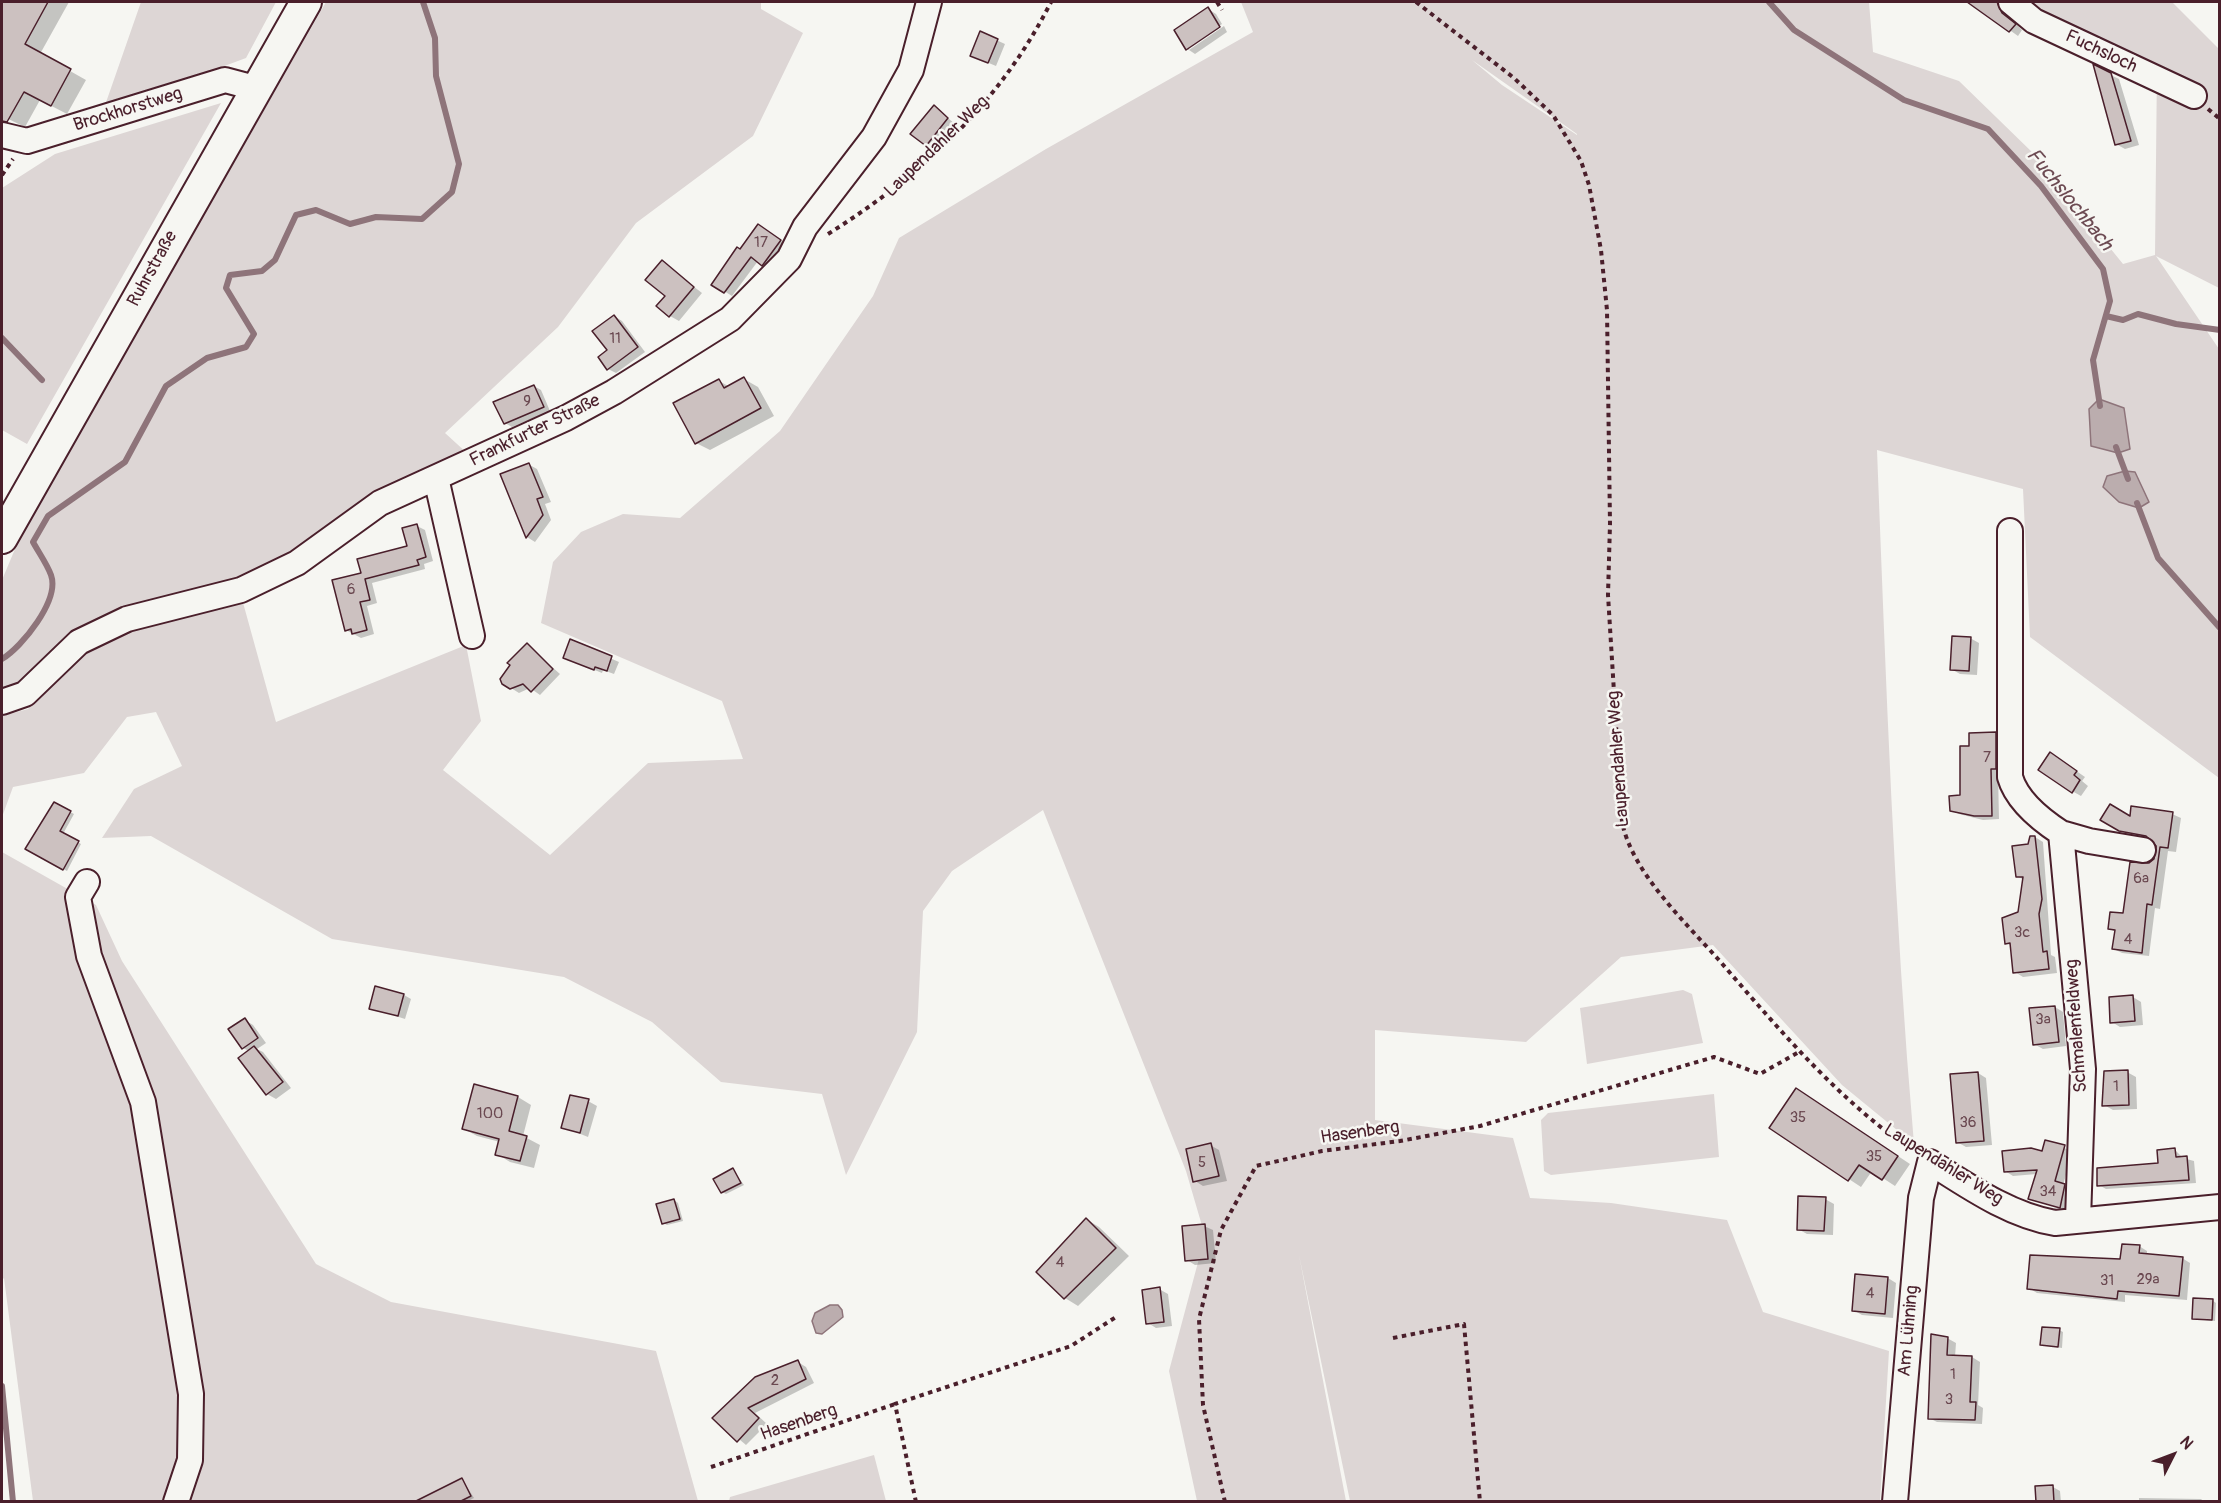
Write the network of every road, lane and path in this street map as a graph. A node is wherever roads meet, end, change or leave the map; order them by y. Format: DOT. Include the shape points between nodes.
graph roads {
  1 [pos="306,2"];
  2 [pos="929,2"];
  3 [pos="1051,2"];
  4 [pos="1217,2"];
  5 [pos="1416,2"];
  6 [pos="2011,2"];
  7 [pos="1222,10"];
  8 [pos="255,88"];
  9 [pos="2194,96"];
  10 [pos="2,135"];
  11 [pos="789,259"];
  12 [pos="435,478"];
  13 [pos="2010,531"];
  14 [pos="2,538"];
  15 [pos="472,636"];
  16 [pos="2,702"];
  17 [pos="2061,833"];
  18 [pos="2143,850"];
  19 [pos="87,882"];
  20 [pos="1799,1052"];
  21 [pos="1930,1161"];
  22 [pos="2220,1207"];
  23 [pos="2078,1220"];
  24 [pos="1116,1317"];
  25 [pos="1393,1338"];
  26 [pos="895,1404"];
  27 [pos="711,1467"];
  28 [pos="176,1502"];
  29 [pos="916,1502"];
  30 [pos="1226,1502"];
  31 [pos="1480,1502"];
  32 [pos="1895,1502"];
  1 -- 8 [label="main road, Ruhrstraße"];
  2 -- 11 [label="street, Frankfurter Straße" via="911,70 887,115 861,158 805,227"];
  3 -- 11 [label="path, Laupendahler Weg" via="1012,68 965,124 880,202"];
  4 -- 7 [label="path"];
  5 -- 20 [label="path, Laupendahler Weg" via="1534,96 1553,115 1581,161 1595,212 1605,281 1608,615 1626,842 1690,927"];
  6 -- 9 [label="street, Fuchsloch" via="2034,21"];
  8 -- 10 [label="street, Brockhorstweg" via="225,80 27,141"];
  8 -- 14 [label="main road, Ruhrstraße"];
  11 -- 12 [label="street, Frankfurter Straße" via="730,319 614,392"];
  12 -- 15 [label="street"];
  12 -- 16 [label="street, Frankfurter Straße" via="380,503 297,563 241,590 127,619 79,642 25,694"];
  13 -- 17 [label="street" via="2010,777 2038,818"];
  17 -- 18 [label="street"];
  17 -- 23 [label="street, Schmalenfeldweg" via="2083,1069"];
  19 -- 28 [label="street" via="78,897 89,956 143,1102 190,1394 190,1460"];
  20 -- 21 [label="path, Laupendahler Weg" via="1880,1126"];
  20 -- 30 [label="path, Hasenberg" via="1761,1074 1714,1057 1480,1126 1322,1150 1256,1166 1221,1230 1199,1319 1203,1405"];
  21 -- 23 [label="street, Laupendahler Weg" via="1978,1192 2033,1219 2055,1223"];
  21 -- 32 [label="street, Am Lühning" via="1921,1198"];
  22 -- 23 [label="street, Laupendahler Weg"];
  24 -- 26 [label="path, Hasenberg" via="1071,1346"];
  25 -- 31 [label="path" via="1464,1324"];
  26 -- 27 [label="path, Hasenberg"];
  26 -- 29 [label="path"];
}
